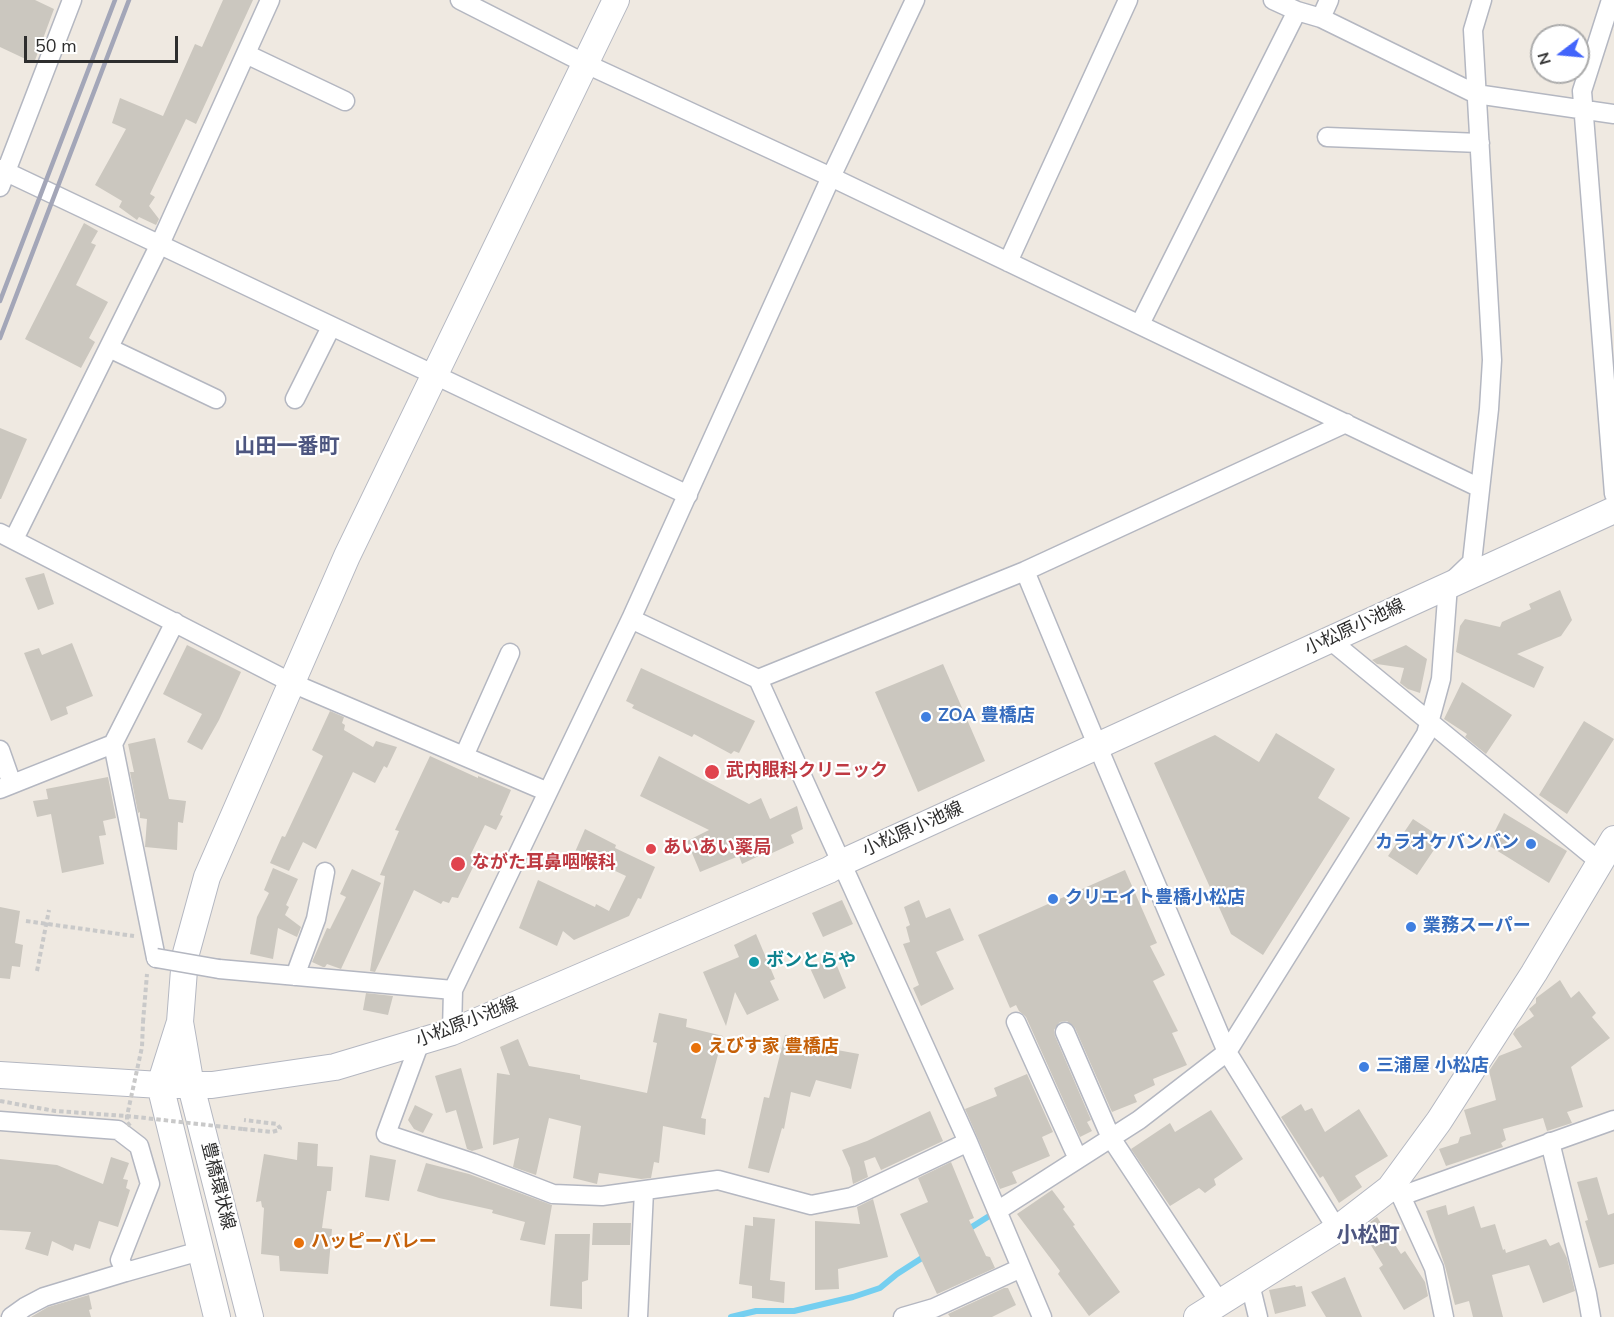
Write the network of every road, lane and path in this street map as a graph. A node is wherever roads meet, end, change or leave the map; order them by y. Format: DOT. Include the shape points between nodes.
graph roads {
  1 [pos="72,0"];
  2 [pos="270,0"];
  3 [pos="460,0"];
  4 [pos="616,0"];
  5 [pos="915,0"];
  6 [pos="1128,0"];
  7 [pos="1273,0"];
  8 [pos="1329,0"];
  9 [pos="1482,0"];
  10 [pos="1611,0"];
  11 [pos="1296,11"];
  12 [pos="1322,18"];
  13 [pos="246,54"];
  14 [pos="584,63"];
  15 [pos="1476,94"];
  16 [pos="345,101"];
  17 [pos="1582,111"];
  18 [pos="1614,114"];
  19 [pos="1327,137"];
  20 [pos="1480,143"];
  21 [pos="2,176"];
  22 [pos="831,177"];
  23 [pos="160,244"];
  24 [pos="1008,262"];
  25 [pos="1140,324"];
  26 [pos="331,327"];
  27 [pos="109,348"];
  28 [pos="434,376"];
  29 [pos="216,399"];
  30 [pos="295,399"];
  31 [pos="1346,423"];
  32 [pos="1480,488"];
  33 [pos="1614,494"];
  34 [pos="688,495"];
  35 [pos="1614,510"];
  36 [pos="7,536"];
  37 [pos="1025,571"];
  38 [pos="1448,585"];
  39 [pos="631,620"];
  40 [pos="175,622"];
  41 [pos="1330,640"];
  42 [pos="510,653"];
  43 [pos="758,679"];
  44 [pos="292,683"];
  45 [pos="1429,723"];
  46 [pos="113,744"];
  47 [pos="1098,747"];
  48 [pos="0,750"];
  49 [pos="464,756"];
  50 [pos="6,787"];
  51 [pos="548,792"];
  52 [pos="1614,839"];
  53 [pos="1600,862"];
  54 [pos="840,863"];
  55 [pos="325,872"];
  56 [pos="49,910"];
  57 [pos="26,921"];
  58 [pos="45,923"];
  59 [pos="152,939"];
  60 [pos="156,958"];
  61 [pos="37,971"];
  62 [pos="295,976"];
  63 [pos="453,990"];
  64 [pos="180,1022"];
  65 [pos="1016,1022"];
  66 [pos="452,1032"];
  67 [pos="1065,1032"];
  68 [pos="420,1042"];
  69 [pos="1227,1052"];
  70 [pos="0,1075"];
  71 [pos="160,1085"];
  72 [pos="191,1086"];
  73 [pos="0,1101"];
  74 [pos="127,1116"];
  75 [pos="244,1120"];
  76 [pos="1614,1120"];
  77 [pos="0,1121"];
  78 [pos="130,1126"];
  79 [pos="1111,1138"];
  80 [pos="968,1142"];
  81 [pos="1550,1142"];
  82 [pos="1078,1159"];
  83 [pos="644,1191"];
  84 [pos="1396,1192"];
  85 [pos="997,1211"];
  86 [pos="1337,1229"];
  87 [pos="200,1251"];
  88 [pos="1021,1268"];
  89 [pos="126,1272"];
  90 [pos="1250,1284"];
  91 [pos="1220,1302"];
  92 [pos="11,1317"];
  93 [pos="217,1317"];
  94 [pos="250,1317"];
  95 [pos="638,1317"];
  96 [pos="903,1317"];
  97 [pos="1042,1317"];
  98 [pos="1197,1317"];
  99 [pos="1258,1317"];
  100 [pos="1444,1317"];
  101 [pos="1591,1317"];
  1 -- 21 [label="street"];
  2 -- 13 [label="street"];
  3 -- 14 [label="street"];
  4 -- 14 [label="main road"];
  5 -- 22 [label="street"];
  6 -- 24 [label="street"];
  7 -- 11 [label="street"];
  8 -- 12 [label="street"];
  9 -- 15 [label="street" via="1473,30"];
  10 -- 17 [label="street" via="1582,91"];
  11 -- 12 [label="street"];
  11 -- 25 [label="street"];
  12 -- 15 [label="street"];
  13 -- 16 [label="street"];
  13 -- 23 [label="street"];
  14 -- 22 [label="street"];
  14 -- 28 [label="main road"];
  15 -- 17 [label="street"];
  15 -- 20 [label="street"];
  17 -- 18 [label="street"];
  17 -- 33 [label="street"];
  19 -- 20 [label="street"];
  20 -- 32 [label="street" via="1492,360"];
  21 -- 23 [label="street"];
  22 -- 24 [label="street"];
  22 -- 34 [label="street"];
  23 -- 26 [label="street"];
  23 -- 27 [label="street"];
  24 -- 25 [label="street"];
  25 -- 31 [label="street"];
  26 -- 28 [label="street"];
  26 -- 30 [label="street"];
  27 -- 29 [label="street"];
  27 -- 36 [label="street"];
  28 -- 34 [label="street"];
  28 -- 44 [label="main road" via="347,556"];
  31 -- 32 [label="street"];
  31 -- 37 [label="street"];
  32 -- 38 [label="street" via="1472,562"];
  34 -- 39 [label="street"];
  35 -- 38 [label="main road, 小松原小池線"];
  36 -- 40 [label="street"];
  37 -- 43 [label="street"];
  37 -- 47 [label="street"];
  38 -- 41 [label="main road, 小松原小池線"];
  38 -- 45 [label="street" via="1441,679"];
  39 -- 43 [label="street"];
  39 -- 51 [label="street"];
  40 -- 44 [label="street"];
  40 -- 46 [label="street"];
  41 -- 45 [label="street"];
  41 -- 47 [label="main road, 小松原小池線"];
  42 -- 49 [label="street"];
  43 -- 54 [label="street"];
  44 -- 49 [label="street"];
  44 -- 64 [label="main road" via="207,878 185,957"];
  45 -- 53 [label="street"];
  45 -- 69 [label="street" via="1426,734"];
  46 -- 50 [label="street"];
  46 -- 59 [label="street"];
  47 -- 54 [label="main road, 小松原小池線"];
  47 -- 69 [label="street"];
  48 -- 50 [label="street"];
  49 -- 51 [label="street"];
  51 -- 63 [label="street"];
  52 -- 53 [label="main road"];
  53 -- 84 [label="main road"];
  54 -- 66 [label="main road, 小松原小池線"];
  54 -- 80 [label="street"];
  55 -- 62 [label="street" via="316,920"];
  56 -- 58 [label="path"];
  57 -- 58 [label="path"];
  58 -- 59 [label="path"];
  58 -- 61 [label="path"];
  59 -- 60 [label="street"];
  60 -- 62 [label="street, bridge"];
  60 -- 74 [label="path, bridge" via="147,967 142,1047"];
  62 -- 63 [label="street"];
  63 -- 66 [label="street"];
  64 -- 71 [label="main road"];
  64 -- 72 [label="main road, 豊橋環状線"];
  65 -- 82 [label="street"];
  66 -- 68 [label="main road, 小松原小池線"];
  67 -- 79 [label="street"];
  68 -- 72 [label="main road, 小松原小池線" via="335,1067"];
  68 -- 83 [label="street" via="386,1134 552,1194 602,1196"];
  69 -- 79 [label="street"];
  69 -- 86 [label="street"];
  70 -- 71 [label="main road"];
  71 -- 72 [label="main road"];
  71 -- 87 [label="main road, 豊橋環状線"];
  72 -- 94 [label="main road, 豊橋環状線"];
  73 -- 74 [label="path, bridge" via="55,1111"];
  74 -- 75 [label="path, bridge" via="279,1131 277,1124"];
  74 -- 78 [label="path, bridge"];
  76 -- 81 [label="street"];
  77 -- 89 [label="street" via="118,1130 139,1146 150,1184 120,1260"];
  79 -- 82 [label="street"];
  79 -- 91 [label="street"];
  80 -- 83 [label="street" via="852,1197 812,1205 718,1180"];
  80 -- 85 [label="street"];
  81 -- 84 [label="street"];
  81 -- 101 [label="street"];
  82 -- 85 [label="street"];
  83 -- 95 [label="street"];
  84 -- 86 [label="main road"];
  84 -- 100 [label="street" via="1434,1268"];
  85 -- 88 [label="street"];
  86 -- 90 [label="main road"];
  87 -- 89 [label="street"];
  87 -- 93 [label="main road, 豊橋環状線"];
  88 -- 96 [label="street" via="934,1308"];
  88 -- 97 [label="street"];
  89 -- 92 [label="street" via="44,1297"];
  90 -- 91 [label="main road"];
  90 -- 99 [label="street"];
  91 -- 98 [label="main road"];
}
